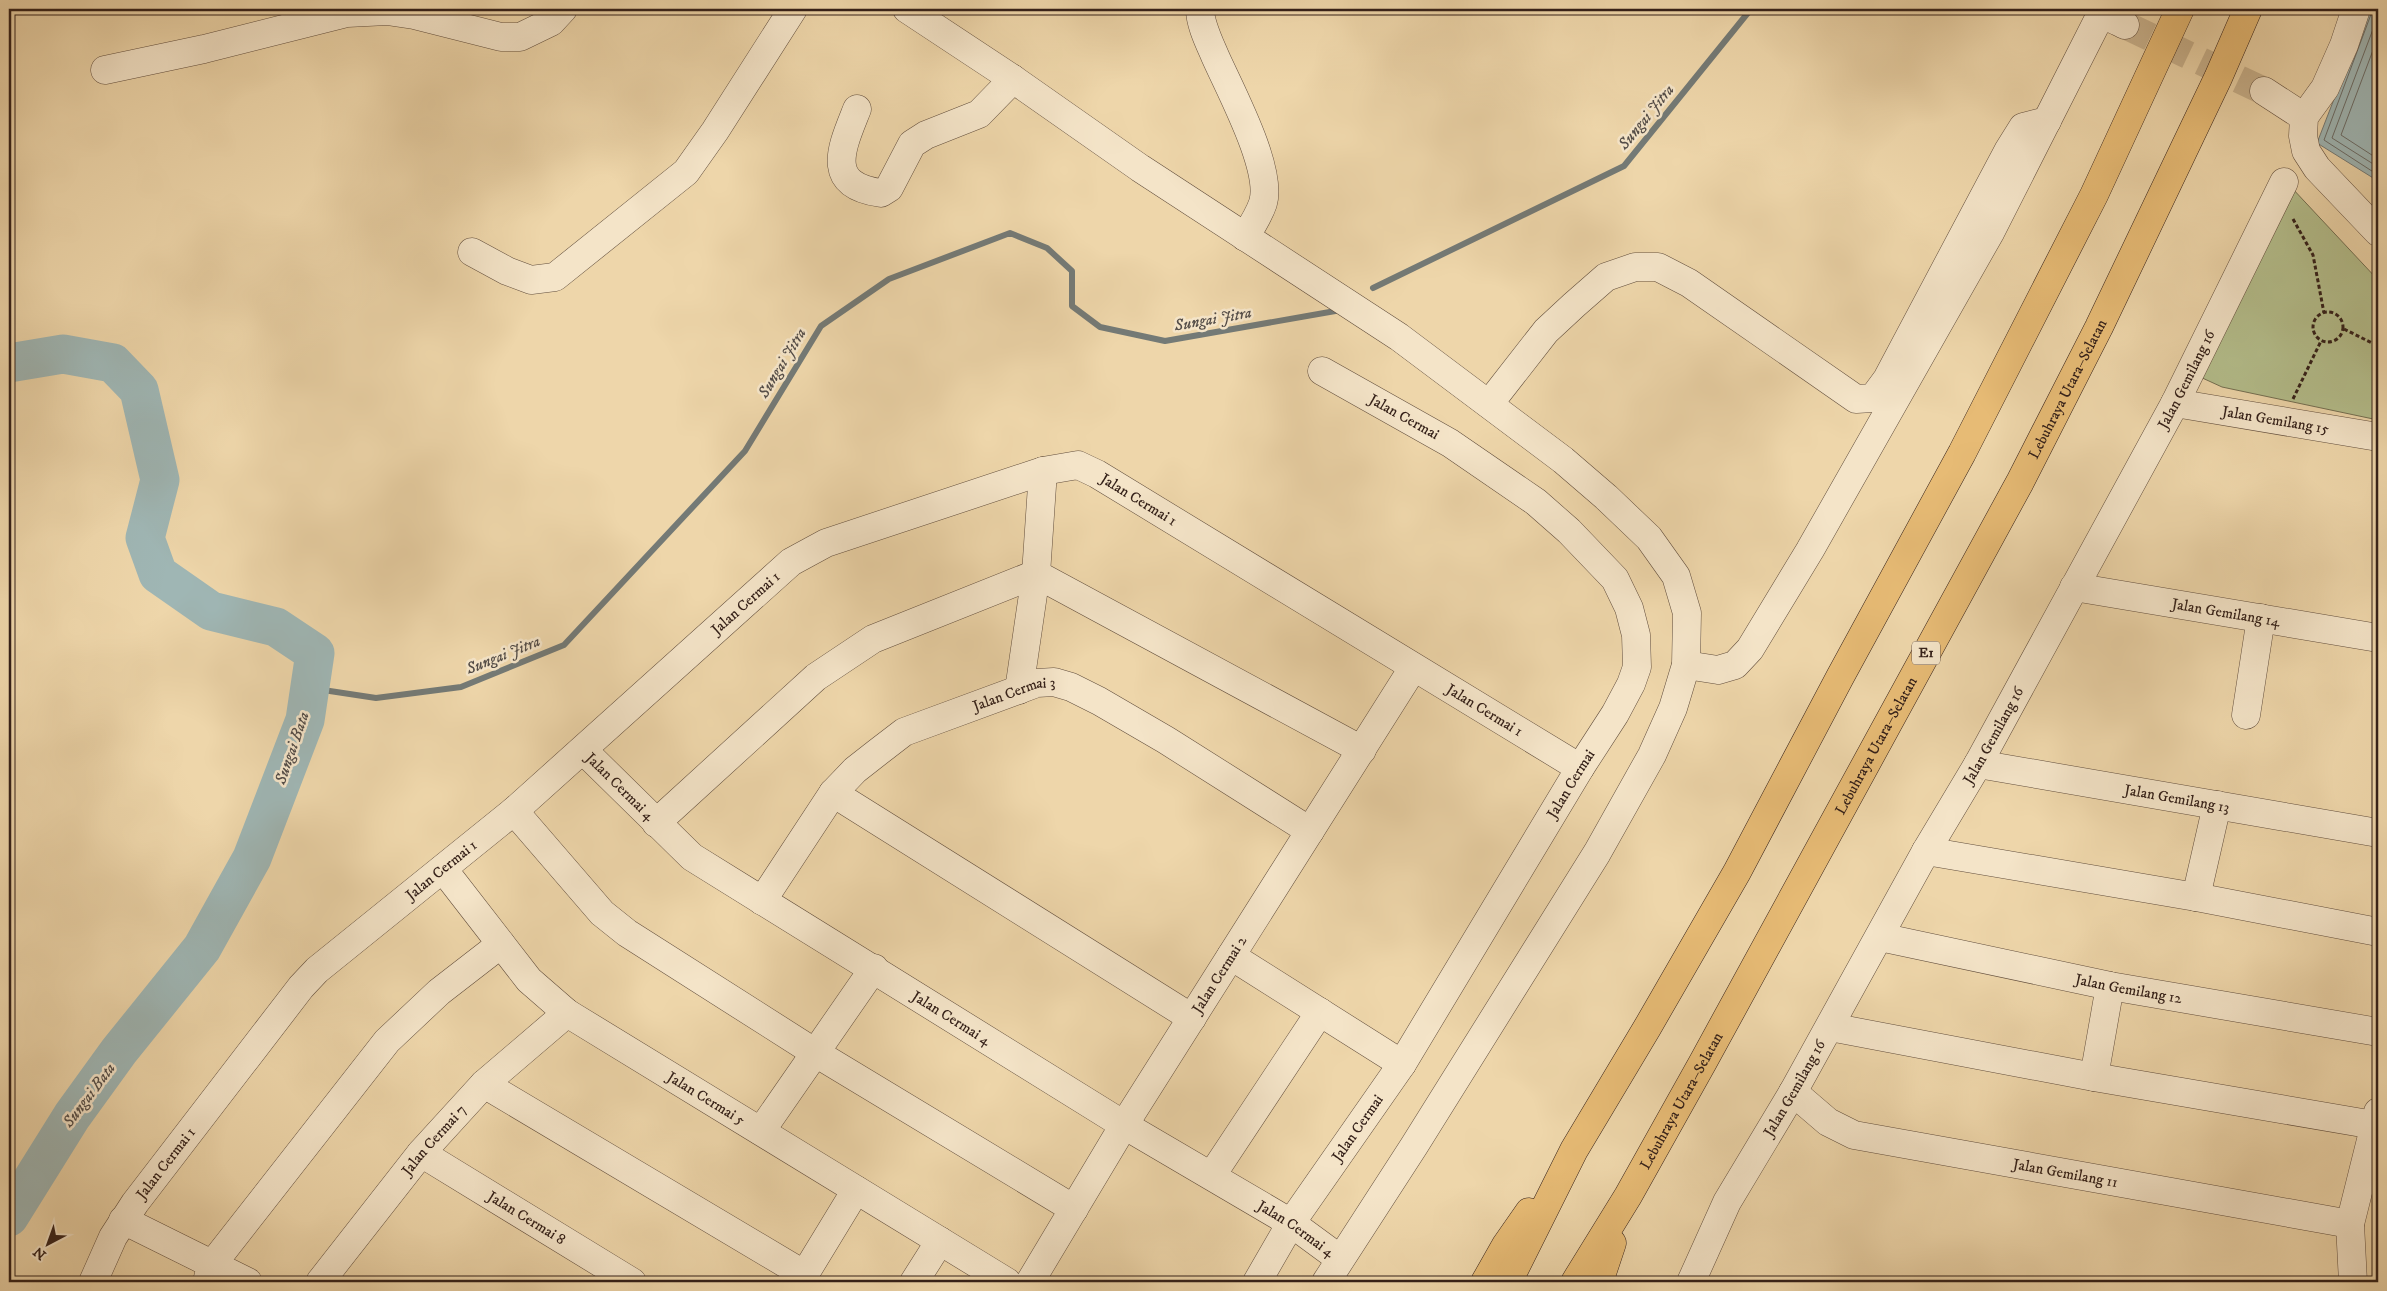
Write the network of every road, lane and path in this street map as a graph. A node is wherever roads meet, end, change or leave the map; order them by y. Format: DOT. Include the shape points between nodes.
graph roads {
  1 [pos="563,9"];
  2 [pos="792,9"];
  3 [pos="907,9"];
  4 [pos="1200,9"];
  5 [pos="2180,9"];
  6 [pos="2248,9"];
  7 [pos="2356,9"];
  8 [pos="2115,17"];
  9 [pos="105,70"];
  10 [pos="1014,79"];
  11 [pos="2264,91"];
  12 [pos="857,109"];
  13 [pos="2304,116"];
  14 [pos="2047,121"];
  15 [pos="2282,187"];
  16 [pos="2378,232"];
  17 [pos="1245,237"];
  18 [pos="472,252"];
  19 [pos="2324,312"];
  20 [pos="2344,329"];
  21 [pos="2321,341"];
  22 [pos="2378,346"];
  23 [pos="1322,371"];
  24 [pos="2175,403"];
  25 [pos="1489,404"];
  26 [pos="2284,420"];
  27 [pos="2378,437"];
  28 [pos="1043,471"];
  29 [pos="1036,574"];
  30 [pos="2074,587"];
  31 [pos="2261,618"];
  32 [pos="2378,638"];
  33 [pos="1686,665"];
  34 [pos="1413,668"];
  35 [pos="1019,690"];
  36 [pos="2246,715"];
  37 [pos="583,750"];
  38 [pos="1362,750"];
  39 [pos="1978,764"];
  40 [pos="1580,768"];
  41 [pos="833,793"];
  42 [pos="2217,805"];
  43 [pos="514,811"];
  44 [pos="656,823"];
  45 [pos="1310,831"];
  46 [pos="2378,833"];
  47 [pos="1926,851"];
  48 [pos="443,869"];
  49 [pos="2196,898"];
  50 [pos="762,901"];
  51 [pos="2378,932"];
  52 [pos="1880,938"];
  53 [pos="501,944"];
  54 [pos="1231,956"];
  55 [pos="874,968"];
  56 [pos="2110,986"];
  57 [pos="1320,1012"];
  58 [pos="567,1013"];
  59 [pos="1192,1018"];
  60 [pos="1830,1027"];
  61 [pos="2378,1032"];
  62 [pos="814,1052"];
  63 [pos="1402,1064"];
  64 [pos="2094,1077"];
  65 [pos="484,1084"];
  66 [pos="1793,1092"];
  67 [pos="2376,1118"];
  68 [pos="1124,1125"];
  69 [pos="760,1131"];
  70 [pos="1574,1150"];
  71 [pos="421,1153"];
  72 [pos="1212,1175"];
  73 [pos="856,1190"];
  74 [pos="1628,1196"];
  75 [pos="1074,1209"];
  76 [pos="123,1220"];
  77 [pos="1291,1224"];
  78 [pos="2350,1224"];
  79 [pos="940,1241"];
  80 [pos="1340,1259"];
  81 [pos="209,1274"];
  82 [pos="803,1278"];
  83 [pos="93,1282"];
  84 [pos="248,1282"];
  85 [pos="320,1282"];
  86 [pos="632,1282"];
  87 [pos="914,1282"];
  88 [pos="1007,1282"];
  89 [pos="1030,1282"];
  90 [pos="1257,1282"];
  91 [pos="1326,1282"];
  92 [pos="1484,1282"];
  93 [pos="1508,1282"];
  94 [pos="1575,1282"];
  95 [pos="1599,1282"];
  96 [pos="1690,1282"];
  97 [pos="2353,1282"];
  1 -- 9 [label="street" via="551,22 520,37 501,37 387,10 347,13"];
  2 -- 18 [label="street" via="686,172 555,277 531,280"];
  3 -- 10 [label="street"];
  4 -- 17 [label="street" via="1206,34 1253,142 1262,174 1263,202"];
  5 -- 70 [label="highway" via="2094,195 1967,444 1737,872"];
  6 -- 74 [label="highway, Lebuhraya Utara–Selatan / E1" via="2108,310 2020,482"];
  7 -- 13 [label="street" via="2325,88"];
  8 -- 14 [label="street" via="2102,18 2097,22"];
  10 -- 12 [label="street" via="979,114 912,144 889,188 881,193 857,186 846,178 840,167 841,151"];
  10 -- 17 [label="street"];
  11 -- 13 [label="street"];
  13 -- 16 [label="street" via="2306,151 2317,168"];
  14 -- 25 [label="street" via="2023,127 1887,379 1873,398 1856,399 1690,282 1658,267 1635,267 1606,277 1546,331"];
  14 -- 33 [label="street" via="1991,232 1810,550 1750,648 1735,665 1718,670"];
  15 -- 19 [label="path" via="2313,255"];
  15 -- 24 [label="street, Jalan Gemilang 16"];
  17 -- 25 [label="street" via="1399,337"];
  19 -- 20 [label="path" via="2341,317"];
  19 -- 21 [label="path" via="2318,315 2313,326 2316,337"];
  20 -- 21 [label="path" via="2333,342"];
  20 -- 22 [label="path"];
  21 -- 26 [label="path"];
  23 -- 40 [label="street, Jalan Cermai" via="1450,444 1536,502 1615,579 1629,608 1636,635 1637,667 1615,714"];
  24 -- 26 [label="street, Jalan Gemilang 15"];
  24 -- 30 [label="street, Jalan Gemilang 16"];
  25 -- 33 [label="street" via="1563,460 1649,538 1676,576 1687,613"];
  26 -- 27 [label="street, Jalan Gemilang 15"];
  28 -- 29 [label="street"];
  28 -- 34 [label="street, Jalan Cermai 1" via="1078,465 1097,474"];
  28 -- 37 [label="street, Jalan Cermai 1" via="826,543 803,554 774,576"];
  29 -- 35 [label="street"];
  29 -- 38 [label="street"];
  29 -- 44 [label="street" via="859,647 816,678"];
  30 -- 31 [label="street, Jalan Gemilang 14"];
  30 -- 39 [label="street, Jalan Gemilang 16"];
  31 -- 32 [label="street, Jalan Gemilang 14"];
  31 -- 36 [label="street"];
  33 -- 80 [label="street" via="1673,708 1652,755 1597,853"];
  34 -- 38 [label="street, Jalan Cermai 2"];
  34 -- 40 [label="street, Jalan Cermai 1"];
  35 -- 41 [label="street, Jalan Cermai 3" via="904,732 855,770"];
  35 -- 45 [label="street, Jalan Cermai 3" via="1037,683 1054,682 1071,687 1166,740"];
  37 -- 43 [label="street, Jalan Cermai 1"];
  37 -- 44 [label="street, Jalan Cermai 4"];
  38 -- 45 [label="street, Jalan Cermai 2"];
  39 -- 42 [label="street, Jalan Gemilang 13"];
  39 -- 47 [label="street, Jalan Gemilang 16"];
  40 -- 63 [label="street, Jalan Cermai"];
  41 -- 50 [label="street, Jalan Cermai 3"];
  41 -- 59 [label="street"];
  42 -- 46 [label="street, Jalan Gemilang 13"];
  42 -- 49 [label="street"];
  43 -- 48 [label="street, Jalan Cermai 1"];
  43 -- 62 [label="street" via="602,913"];
  44 -- 50 [label="street, Jalan Cermai 4" via="692,857"];
  45 -- 54 [label="street, Jalan Cermai 2"];
  47 -- 49 [label="street"];
  47 -- 52 [label="street, Jalan Gemilang 16"];
  48 -- 53 [label="street, Jalan Cermai 5"];
  48 -- 76 [label="street, Jalan Cermai 1" via="333,956 301,987"];
  49 -- 51 [label="street"];
  50 -- 55 [label="street, Jalan Cermai 4"];
  52 -- 56 [label="street, Jalan Gemilang 12"];
  52 -- 60 [label="street, Jalan Gemilang 16"];
  53 -- 58 [label="street, Jalan Cermai 5" via="529,980"];
  53 -- 81 [label="street" via="439,992 377,1052"];
  54 -- 57 [label="street"];
  54 -- 59 [label="street, Jalan Cermai 2"];
  55 -- 62 [label="street"];
  55 -- 68 [label="street, Jalan Cermai 4"];
  56 -- 61 [label="street, Jalan Gemilang 12"];
  56 -- 64 [label="street"];
  57 -- 63 [label="street"];
  57 -- 72 [label="street"];
  58 -- 65 [label="street, Jalan Cermai 7"];
  58 -- 69 [label="street, Jalan Cermai 5"];
  59 -- 68 [label="street, Jalan Cermai 2"];
  60 -- 64 [label="street"];
  60 -- 66 [label="street, Jalan Gemilang 16"];
  62 -- 69 [label="street"];
  62 -- 75 [label="street"];
  63 -- 77 [label="street, Jalan Cermai"];
  64 -- 67 [label="street"];
  65 -- 71 [label="street, Jalan Cermai 7"];
  65 -- 82 [label="street"];
  66 -- 78 [label="street, Jalan Gemilang 11" via="1828,1122 1854,1135"];
  66 -- 96 [label="street, Jalan Gemilang 16" via="1728,1202"];
  67 -- 78 [label="street"];
  68 -- 72 [label="street, Jalan Cermai 4"];
  68 -- 75 [label="street, Jalan Cermai 2"];
  69 -- 73 [label="street, Jalan Cermai 5"];
  70 -- 92 [label="highway" via="1506,1245"];
  70 -- 93 [label="highway"];
  71 -- 85 [label="street, Jalan Cermai 7"];
  71 -- 86 [label="street, Jalan Cermai 8"];
  72 -- 77 [label="street, Jalan Cermai 4"];
  73 -- 79 [label="street, Jalan Cermai 5"];
  73 -- 82 [label="street"];
  74 -- 94 [label="highway, Lebuhraya Utara–Selatan / E1"];
  74 -- 95 [label="highway"];
  75 -- 89 [label="street, Jalan Cermai 2"];
  76 -- 81 [label="street"];
  76 -- 83 [label="street, Jalan Cermai 1"];
  77 -- 80 [label="street, Jalan Cermai 4"];
  77 -- 90 [label="street, Jalan Cermai"];
  78 -- 97 [label="street"];
  79 -- 87 [label="street"];
  79 -- 88 [label="street, Jalan Cermai 5"];
  80 -- 91 [label="street"];
  81 -- 84 [label="street"];
}
